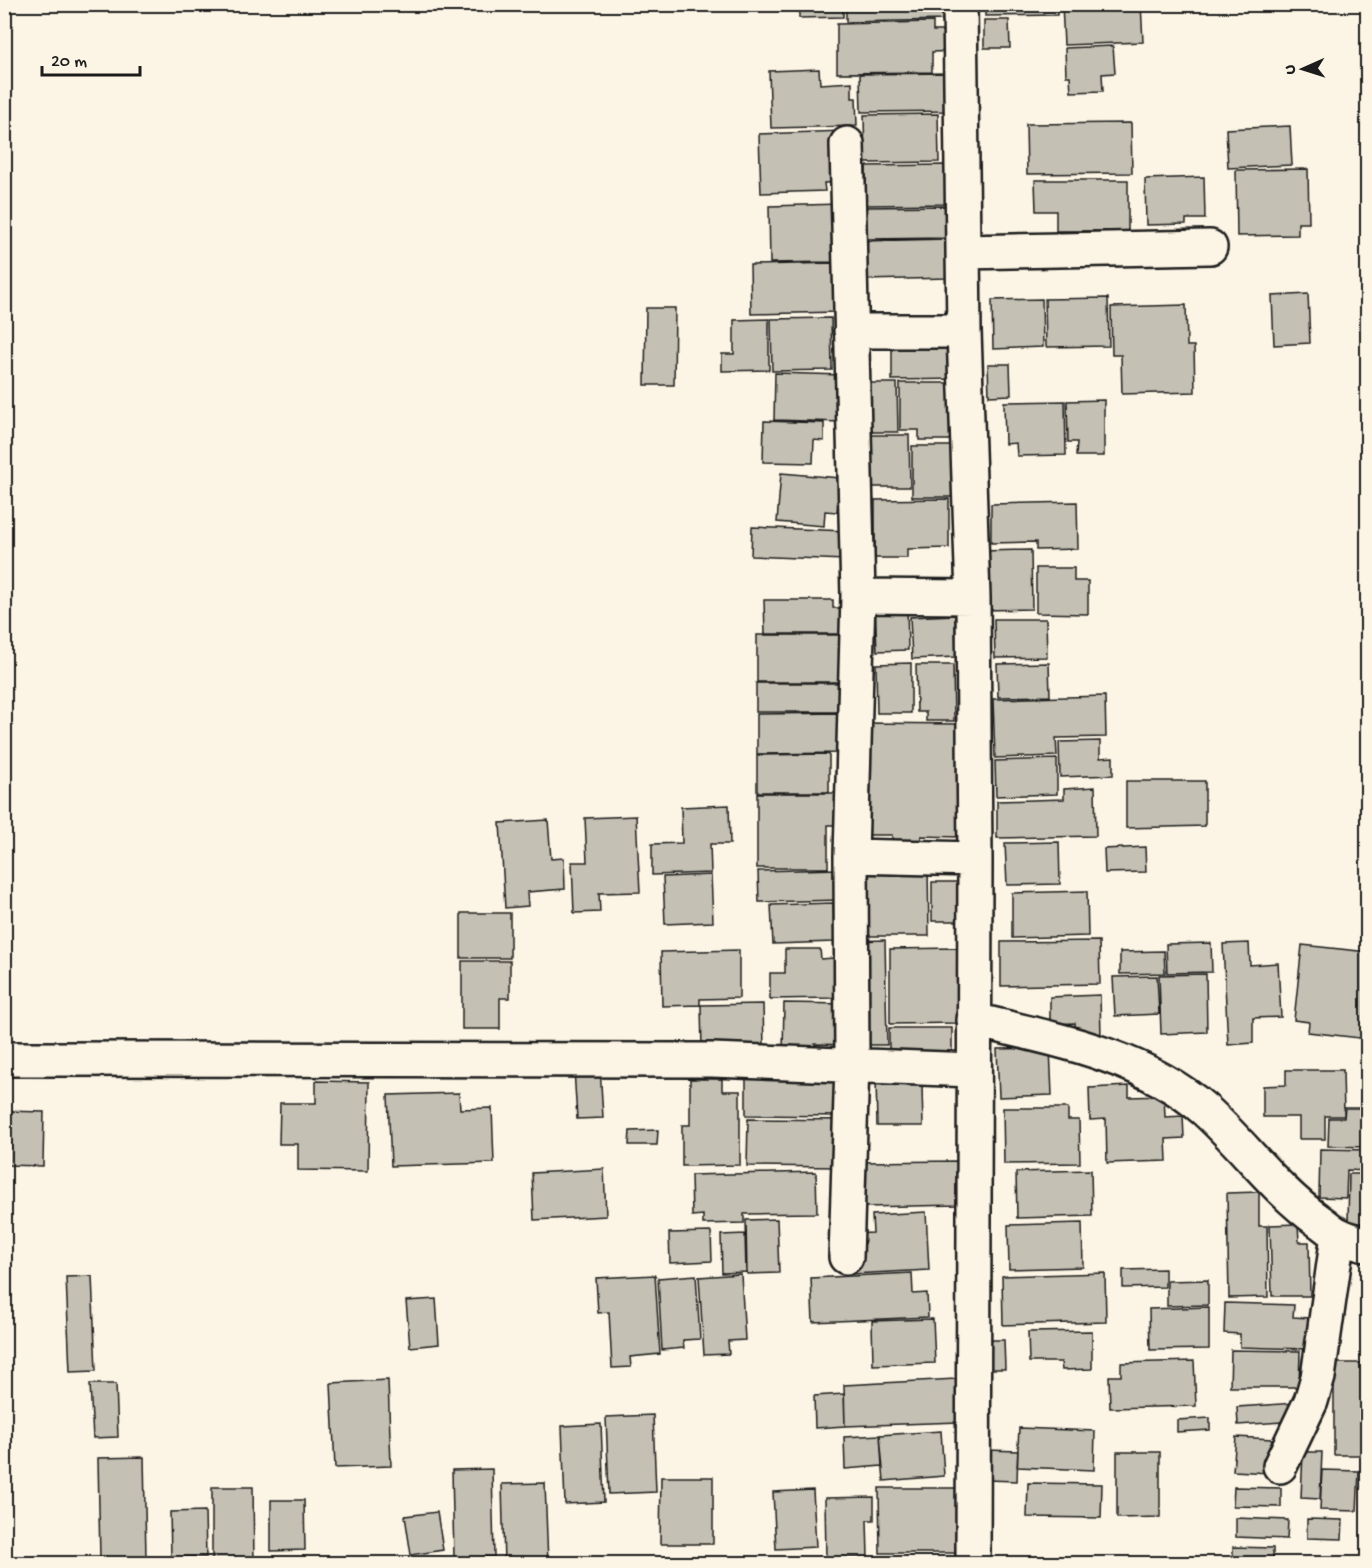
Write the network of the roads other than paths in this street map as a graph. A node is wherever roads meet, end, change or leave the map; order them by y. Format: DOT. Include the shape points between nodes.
graph roads {
  1 [pos="960,4"];
  2 [pos="848,144"];
  3 [pos="1210,247"];
  4 [pos="963,252"];
  5 [pos="964,330"];
  6 [pos="851,331"];
  7 [pos="858,596"];
  8 [pos="974,597"];
  9 [pos="851,856"];
  10 [pos="975,859"];
  11 [pos="974,1020"];
  12 [pos="4,1059"];
  13 [pos="852,1064"];
  14 [pos="974,1070"];
  15 [pos="1353,1240"];
  16 [pos="846,1257"];
  17 [pos="1280,1466"];
  18 [pos="973,1563"];
  1 -- 4 [label="street"];
  2 -- 6 [label="street"];
  3 -- 4 [label="street"];
  4 -- 5 [label="street"];
  5 -- 6 [label="street"];
  5 -- 8 [label="street"];
  6 -- 7 [label="street"];
  7 -- 8 [label="street"];
  7 -- 9 [label="street"];
  8 -- 10 [label="street"];
  9 -- 10 [label="street"];
  9 -- 13 [label="street"];
  10 -- 11 [label="street"];
  11 -- 14 [label="street"];
  11 -- 15 [label="street" via="1104,1054 1177,1090 1205,1110 1296,1205"];
  12 -- 13 [label="street" via="711,1060"];
  13 -- 14 [label="street"];
  13 -- 16 [label="street"];
  14 -- 18 [label="street"];
  15 -- 17 [label="street" via="1311,1401"];
}
